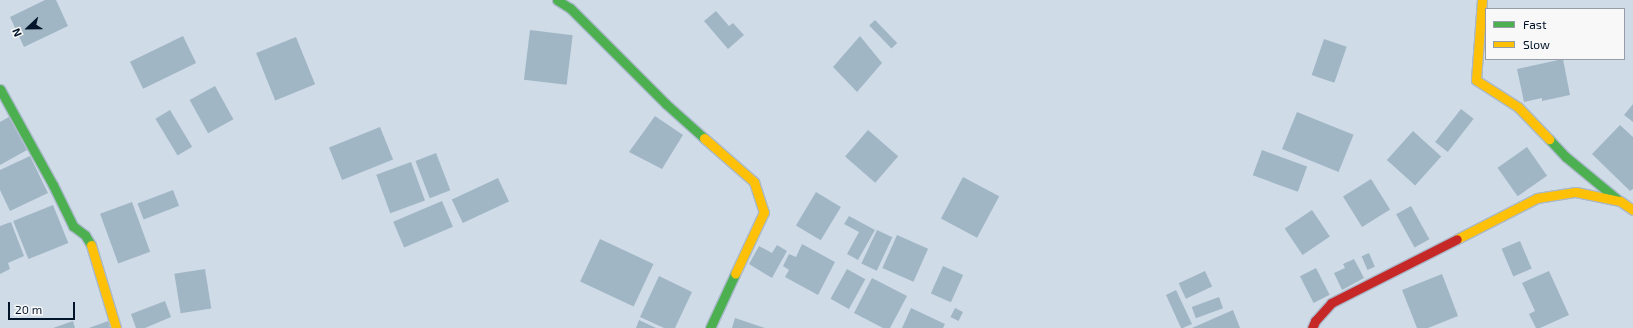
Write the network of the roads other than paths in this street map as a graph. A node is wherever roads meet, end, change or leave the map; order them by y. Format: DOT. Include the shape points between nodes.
graph roads {
  1 [pos="557,0"];
  2 [pos="1482,0"];
  3 [pos="0,90"];
  4 [pos="1620,201"];
  5 [pos="1633,210"];
  6 [pos="116,328"];
  7 [pos="710,328"];
  8 [pos="1312,328"];
  1 -- 7 [label="street" via="570,8 666,104 754,182 764,212"];
  2 -- 4 [label="street" via="1476,80 1518,107 1566,157"];
  3 -- 6 [label="street" via="73,226 85,235 91,244"];
  4 -- 5 [label="street"];
  4 -- 8 [label="street" via="1576,192 1537,198 1331,303"];
}
